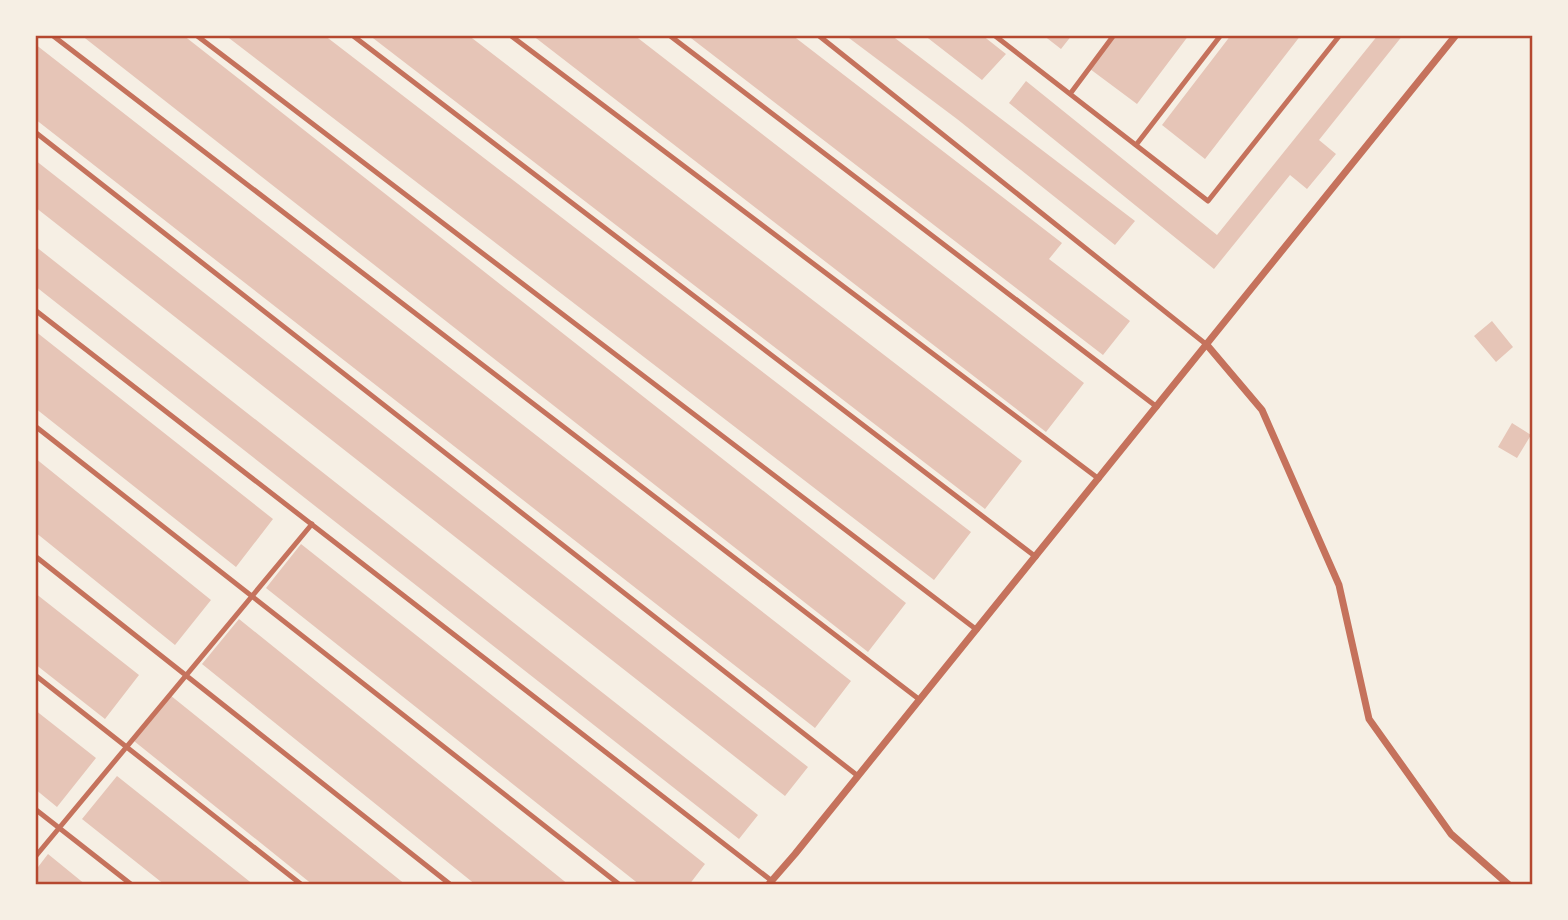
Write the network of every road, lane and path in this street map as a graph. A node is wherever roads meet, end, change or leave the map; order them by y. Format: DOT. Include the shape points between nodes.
graph roads {
  1 [pos="52,35"];
  2 [pos="196,35"];
  3 [pos="352,35"];
  4 [pos="510,35"];
  5 [pos="669,35"];
  6 [pos="818,35"];
  7 [pos="993,35"];
  8 [pos="1114,35"];
  9 [pos="1221,35"];
  10 [pos="1340,35"];
  11 [pos="1456,35"];
  12 [pos="1070,94"];
  13 [pos="35,132"];
  14 [pos="1136,145"];
  15 [pos="35,310"];
  16 [pos="1207,345"];
  17 [pos="1157,407"];
  18 [pos="35,426"];
  19 [pos="1099,479"];
  20 [pos="313,524"];
  21 [pos="35,556"];
  22 [pos="1036,556"];
  23 [pos="252,596"];
  24 [pos="976,630"];
  25 [pos="35,675"];
  26 [pos="186,676"];
  27 [pos="920,700"];
  28 [pos="127,747"];
  29 [pos="859,776"];
  30 [pos="35,809"];
  31 [pos="60,828"];
  32 [pos="35,857"];
  33 [pos="770,883"];
  34 [pos="132,885"];
  35 [pos="302,885"];
  36 [pos="451,885"];
  37 [pos="620,885"];
  38 [pos="1509,885"];
  1 -- 27 [label="lane"];
  2 -- 24 [label="lane"];
  3 -- 22 [label="lane"];
  4 -- 19 [label="lane"];
  5 -- 17 [label="lane"];
  6 -- 16 [label="lane"];
  7 -- 12 [label="lane"];
  8 -- 12 [label="lane"];
  9 -- 14 [label="lane"];
  10 -- 14 [label="lane" via="1208,201"];
  11 -- 16 [label="street"];
  12 -- 14 [label="lane"];
  13 -- 29 [label="lane"];
  15 -- 20 [label="lane"];
  16 -- 17 [label="street"];
  16 -- 38 [label="street" via="1262,410 1339,585 1369,719 1451,834"];
  17 -- 19 [label="street"];
  18 -- 23 [label="lane"];
  19 -- 22 [label="street"];
  20 -- 23 [label="lane"];
  20 -- 33 [label="lane"];
  21 -- 26 [label="lane"];
  22 -- 24 [label="street"];
  23 -- 26 [label="lane"];
  23 -- 37 [label="lane"];
  24 -- 27 [label="street"];
  25 -- 28 [label="lane"];
  26 -- 28 [label="lane"];
  26 -- 36 [label="lane"];
  27 -- 29 [label="street"];
  28 -- 31 [label="lane"];
  28 -- 35 [label="lane"];
  29 -- 33 [label="street"];
  30 -- 31 [label="lane"];
  31 -- 32 [label="lane"];
  31 -- 34 [label="lane"];
}
